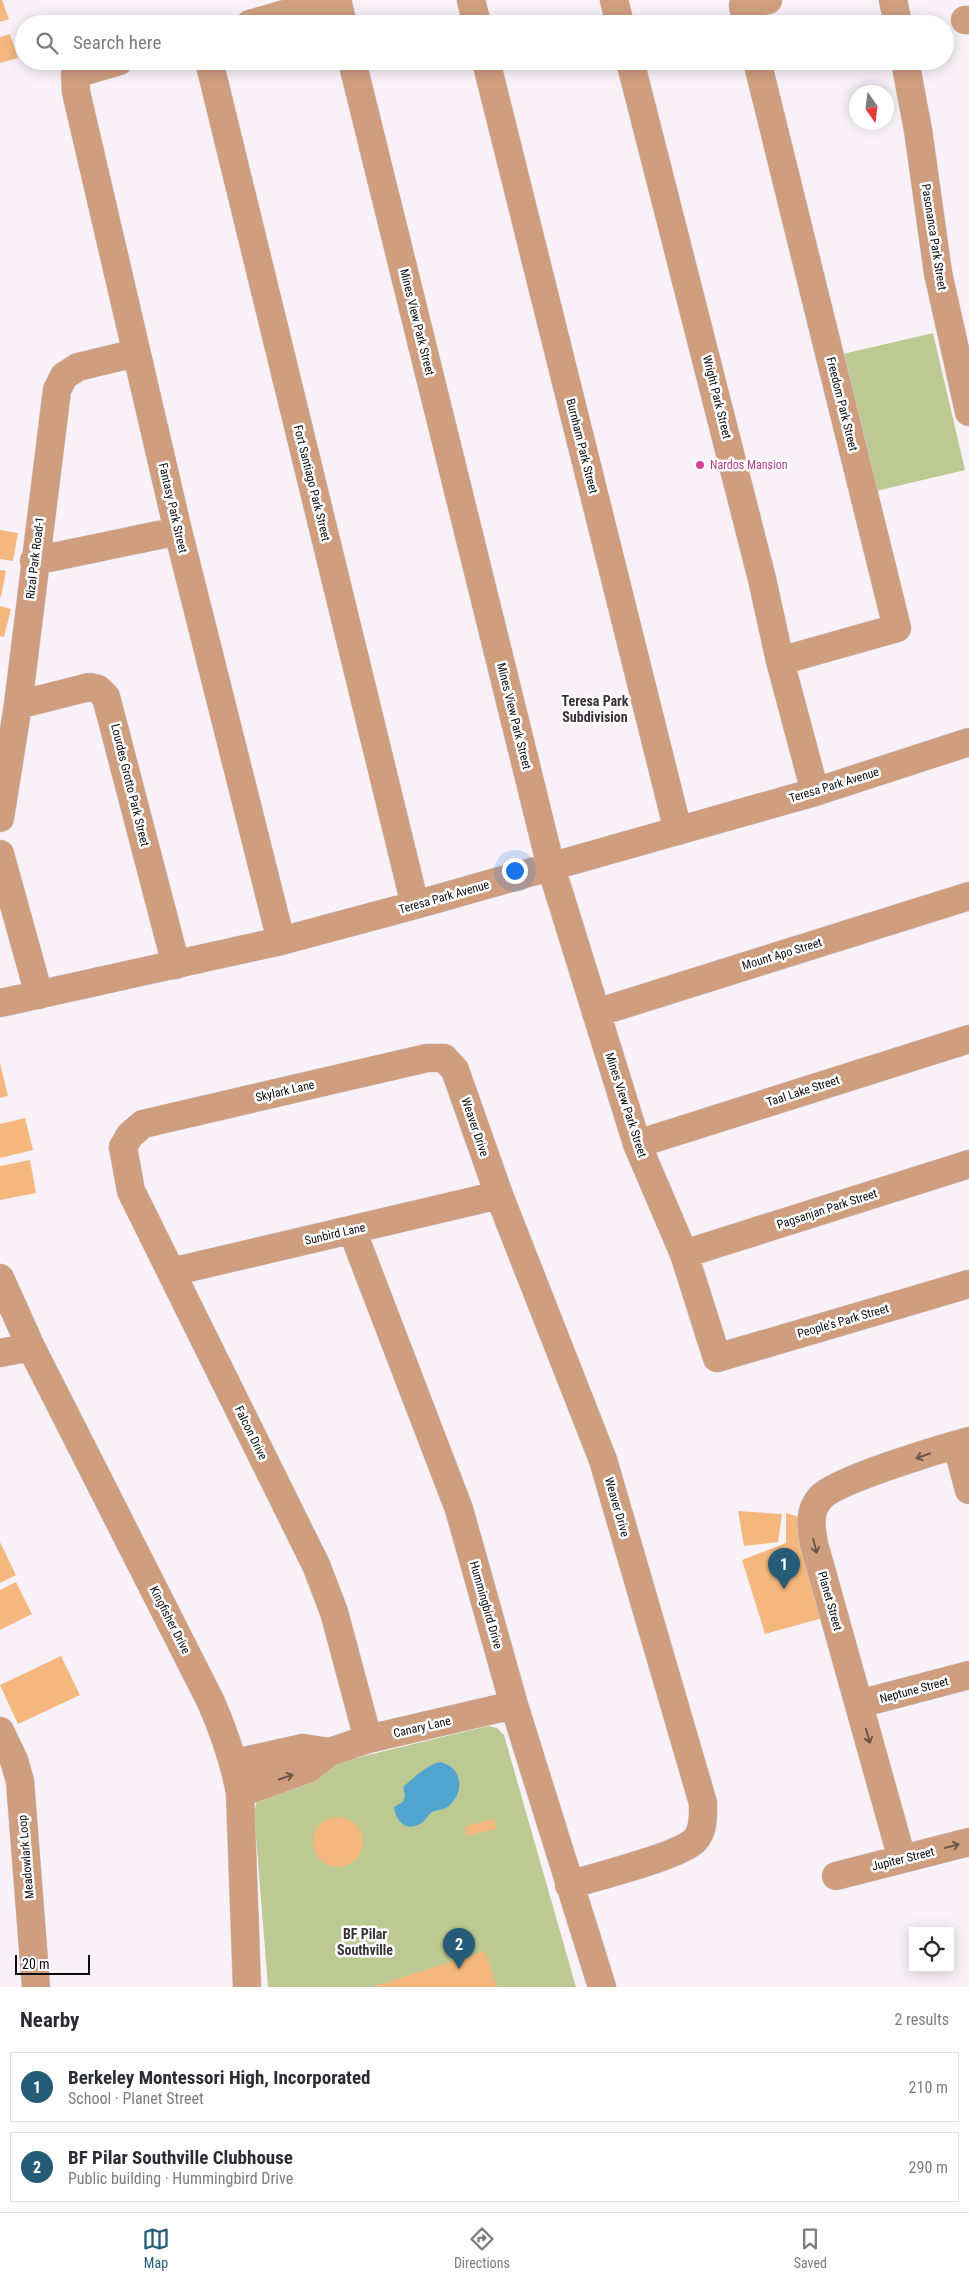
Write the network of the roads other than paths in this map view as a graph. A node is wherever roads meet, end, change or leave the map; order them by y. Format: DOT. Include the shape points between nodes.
graph roads {
  1 [pos="333,0"];
  2 [pos="337,0"];
  3 [pos="471,0"];
  4 [pos="614,0"];
  5 [pos="768,0"];
  6 [pos="893,0"];
  7 [pos="281,15"];
  8 [pos="341,15"];
  9 [pos="475,15"];
  10 [pos="618,15"];
  11 [pos="745,15"];
  12 [pos="896,15"];
  13 [pos="89,70"];
  14 [pos="211,70"];
  15 [pos="354,70"];
  16 [pos="488,70"];
  17 [pos="632,70"];
  18 [pos="759,70"];
  19 [pos="907,70"];
  20 [pos="136,353"];
  21 [pos="969,412"];
  22 [pos="178,531"];
  23 [pos="34,561"];
  24 [pos="780,661"];
  25 [pos="18,705"];
  26 [pos="969,742"];
  27 [pos="815,792"];
  28 [pos="0,818"];
  29 [pos="678,831"];
  30 [pos="0,854"];
  31 [pos="551,867"];
  32 [pos="969,896"];
  33 [pos="415,905"];
  34 [pos="281,941"];
  35 [pos="176,965"];
  36 [pos="39,995"];
  37 [pos="0,1004"];
  38 [pos="596,1012"];
  39 [pos="969,1039"];
  40 [pos="444,1058"];
  41 [pos="130,1135"];
  42 [pos="637,1144"];
  43 [pos="969,1164"];
  44 [pos="499,1195"];
  45 [pos="352,1230"];
  46 [pos="684,1254"];
  47 [pos="171,1272"];
  48 [pos="0,1278"];
  49 [pos="969,1284"];
  50 [pos="9,1322"];
  51 [pos="31,1347"];
  52 [pos="0,1353"];
  53 [pos="717,1358"];
  54 [pos="963,1443"];
  55 [pos="969,1490"];
  56 [pos="969,1675"];
  57 [pos="859,1704"];
  58 [pos="514,1705"];
  59 [pos="1,1735"];
  60 [pos="368,1740"];
  61 [pos="330,1752"];
  62 [pos="235,1763"];
  63 [pos="240,1793"];
  64 [pos="969,1842"];
  65 [pos="902,1859"];
  66 [pos="836,1876"];
  67 [pos="569,1885"];
  68 [pos="36,1987"];
  69 [pos="247,1987"];
  70 [pos="602,1987"];
  1 -- 7 [label="street"];
  2 -- 8 [label="street"];
  3 -- 9 [label="street"];
  4 -- 10 [label="street"];
  5 -- 11 [label="street" via="743,6"];
  6 -- 12 [label="street"];
  13 -- 20 [label="street, Fantasy Park Street" via="75,74 76,92"];
  14 -- 33 [label="street, Fort Santiago Park Street"];
  15 -- 31 [label="street, Mines View Park Street"];
  16 -- 29 [label="street, Burnham Park Street"];
  17 -- 24 [label="street, Wright Park Street" via="753,542"];
  18 -- 24 [label="street, Freedom Park Street" via="897,628"];
  19 -- 21 [label="street, Pasonanca Park Street" via="938,273"];
  20 -- 22 [label="street, Fantasy Park Street"];
  20 -- 23 [label="street, Rizal Park Road-1" via="78,367 64,376 57,390"];
  22 -- 23 [label="street"];
  22 -- 34 [label="street, Fantasy Park Street"];
  23 -- 25 [label="street, Rizal Park Road-1"];
  24 -- 27 [label="street, Wright Park Street"];
  25 -- 28 [label="street, Rizal Park Road-1"];
  25 -- 35 [label="street, Lourdes Grotto Park Street" via="89,687 98,689 106,698"];
  26 -- 27 [label="street, Teresa Park Avenue"];
  27 -- 29 [label="street, Teresa Park Avenue"];
  29 -- 31 [label="street, Teresa Park Avenue"];
  30 -- 36 [label="street"];
  31 -- 33 [label="street, Teresa Park Avenue"];
  31 -- 38 [label="street, Mines View Park Street"];
  32 -- 38 [label="street, Mount Apo Street"];
  33 -- 34 [label="street, Teresa Park Avenue"];
  34 -- 35 [label="street, Teresa Park Avenue"];
  35 -- 36 [label="street, Teresa Park Avenue"];
  36 -- 37 [label="street, Teresa Park Avenue"];
  38 -- 42 [label="street, Mines View Park Street"];
  39 -- 42 [label="street, Taal Lake Street"];
  40 -- 41 [label="street, Skylark Lane" via="427,1058 143,1124"];
  40 -- 44 [label="street, Weaver Drive" via="456,1070"];
  41 -- 47 [label="street, Falcon Drive" via="122,1147 131,1191"];
  42 -- 46 [label="street, Mines View Park Street"];
  43 -- 46 [label="street, Pagsanjan Park Street"];
  44 -- 45 [label="street, Sunbird Lane"];
  44 -- 67 [label="street, Weaver Drive" via="603,1460 703,1803 703,1823 696,1839 680,1851"];
  45 -- 47 [label="street, Sunbird Lane"];
  45 -- 58 [label="street, Hummingbird Drive" via="459,1509"];
  46 -- 53 [label="street, Mines View Park Street"];
  47 -- 60 [label="street, Falcon Drive" via="316,1565 334,1612"];
  48 -- 50 [label="street, Kingfisher Drive"];
  49 -- 53 [label="street, People's Park Street"];
  50 -- 51 [label="street, Kingfisher Drive"];
  51 -- 52 [label="street"];
  51 -- 62 [label="street, Kingfisher Drive" via="211,1702"];
  54 -- 55 [label="street"];
  54 -- 57 [label="street, Planet Street, one-way" via="844,1482 821,1497 809,1519"];
  56 -- 57 [label="street, Neptune Street"];
  57 -- 65 [label="street, Planet Street, one-way"];
  58 -- 60 [label="street, Canary Lane"];
  58 -- 67 [label="street, Hummingbird Drive"];
  59 -- 68 [label="street, Meadowlark Loop" via="20,1781"];
  60 -- 61 [label="street, Canary Lane"];
  61 -- 62 [label="street, Canary Lane" via="303,1748"];
  63 -- 61 [label="street, Canary Lane, one-way" via="308,1769"];
  62 -- 63 [label="street, Kingfisher Drive"];
  63 -- 69 [label="street, Kingfisher Drive"];
  65 -- 64 [label="street, Jupiter Street, one-way"];
  65 -- 66 [label="street, Jupiter Street"];
  67 -- 70 [label="street, Hummingbird Drive"];
}
